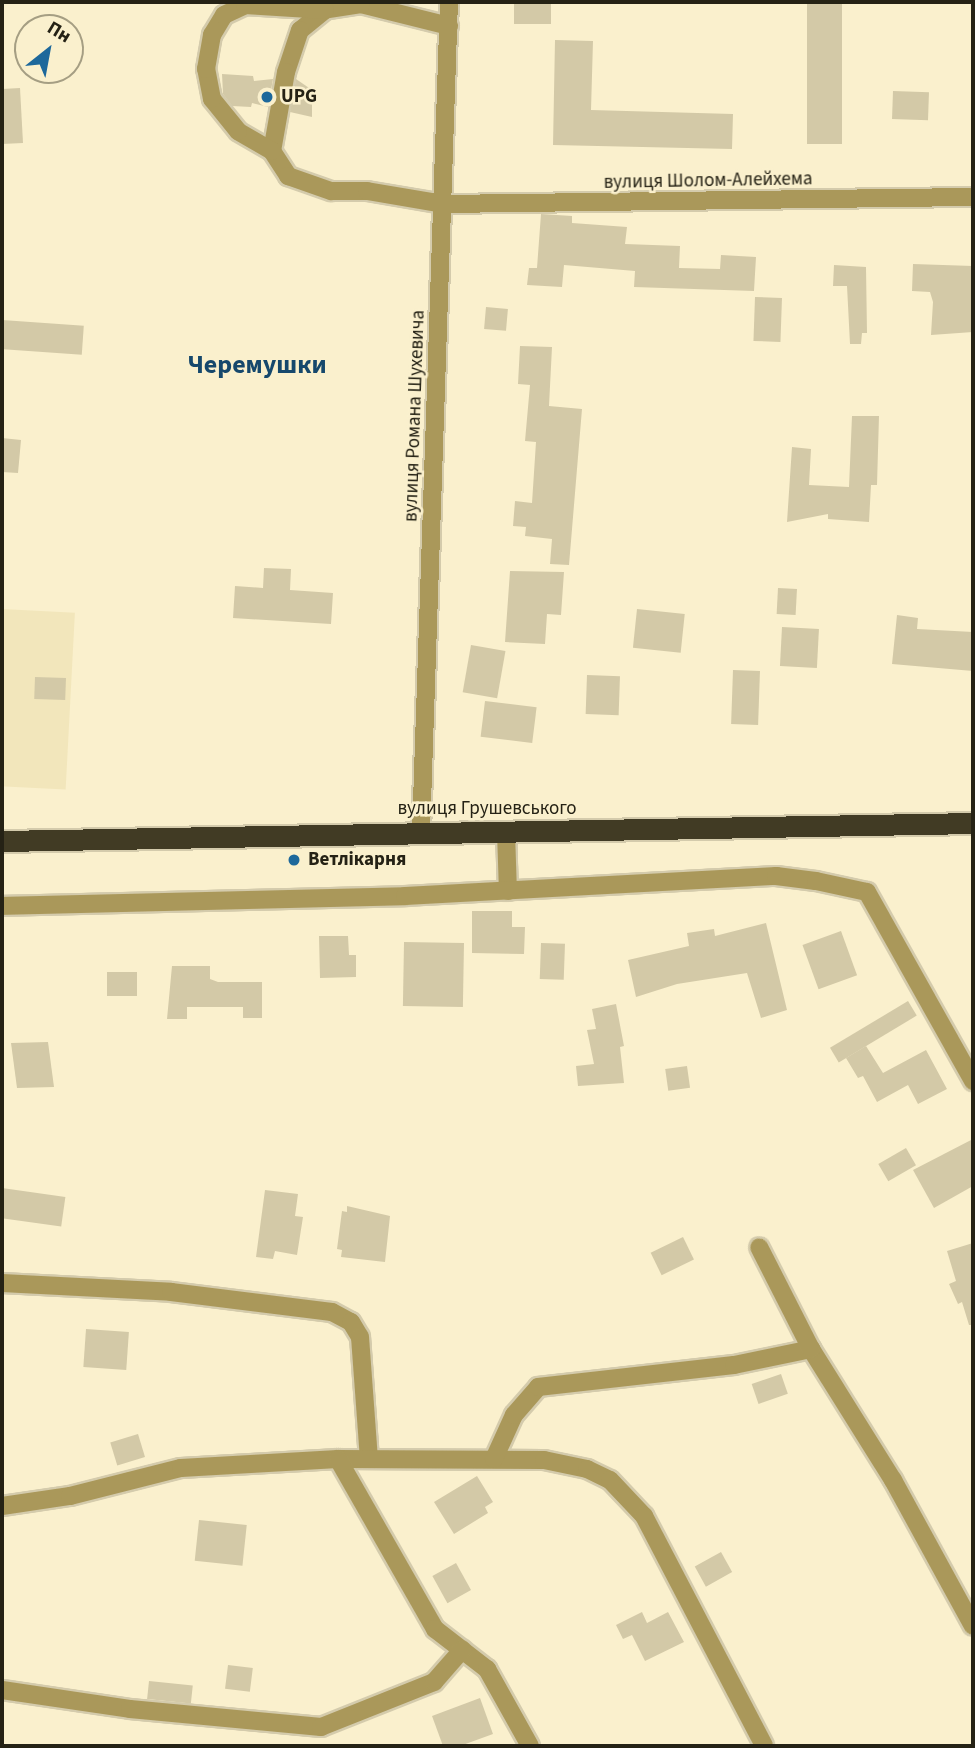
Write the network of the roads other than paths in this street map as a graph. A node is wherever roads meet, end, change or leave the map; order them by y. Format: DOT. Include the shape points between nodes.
graph roads {
  1 [pos="449,2"];
  2 [pos="325,10"];
  3 [pos="449,26"];
  4 [pos="272,151"];
  5 [pos="973,197"];
  6 [pos="443,204"];
  7 [pos="973,823"];
  8 [pos="421,832"];
  9 [pos="506,832"];
  10 [pos="2,841"];
  11 [pos="508,891"];
  12 [pos="2,906"];
  13 [pos="973,1081"];
  14 [pos="759,1247"];
  15 [pos="2,1283"];
  16 [pos="811,1349"];
  17 [pos="338,1459"];
  18 [pos="369,1459"];
  19 [pos="494,1459"];
  20 [pos="2,1506"];
  21 [pos="973,1626"];
  22 [pos="462,1650"];
  23 [pos="2,1690"];
  24 [pos="530,1746"];
  25 [pos="764,1746"];
  1 -- 3 [label="street, вулиця Романа Шухевича"];
  2 -- 3 [label="street" via="361,4"];
  2 -- 4 [label="street" via="300,30 286,72"];
  2 -- 4 [label="street" via="245,5 224,15 212,35 206,69 212,99 238,131"];
  3 -- 6 [label="street, вулиця Романа Шухевича"];
  4 -- 6 [label="street, вулиця Шолом-Алейхема" via="288,176 331,191 367,191"];
  5 -- 6 [label="street, вулиця Шолом-Алейхема"];
  6 -- 8 [label="street, вулиця Романа Шухевича"];
  7 -- 9 [label="highway, вулиця Грушевського"];
  8 -- 9 [label="highway, вулиця Грушевського"];
  8 -- 10 [label="highway, вулиця Грушевського"];
  9 -- 11 [label="street"];
  11 -- 12 [label="street"];
  11 -- 13 [label="street" via="776,877 867,892"];
  14 -- 16 [label="street"];
  15 -- 18 [label="street" via="171,1292 332,1312 351,1322 360,1337"];
  16 -- 19 [label="street" via="734,1365 538,1387 513,1415"];
  16 -- 21 [label="street" via="893,1480"];
  17 -- 18 [label="street"];
  17 -- 20 [label="street" via="181,1468 70,1496"];
  17 -- 22 [label="street" via="435,1629"];
  18 -- 19 [label="street"];
  19 -- 25 [label="street" via="567,1463 611,1480 628,1495 644,1516"];
  22 -- 23 [label="street" via="434,1682 321,1727 130,1709"];
  22 -- 24 [label="street" via="487,1669"];
}
